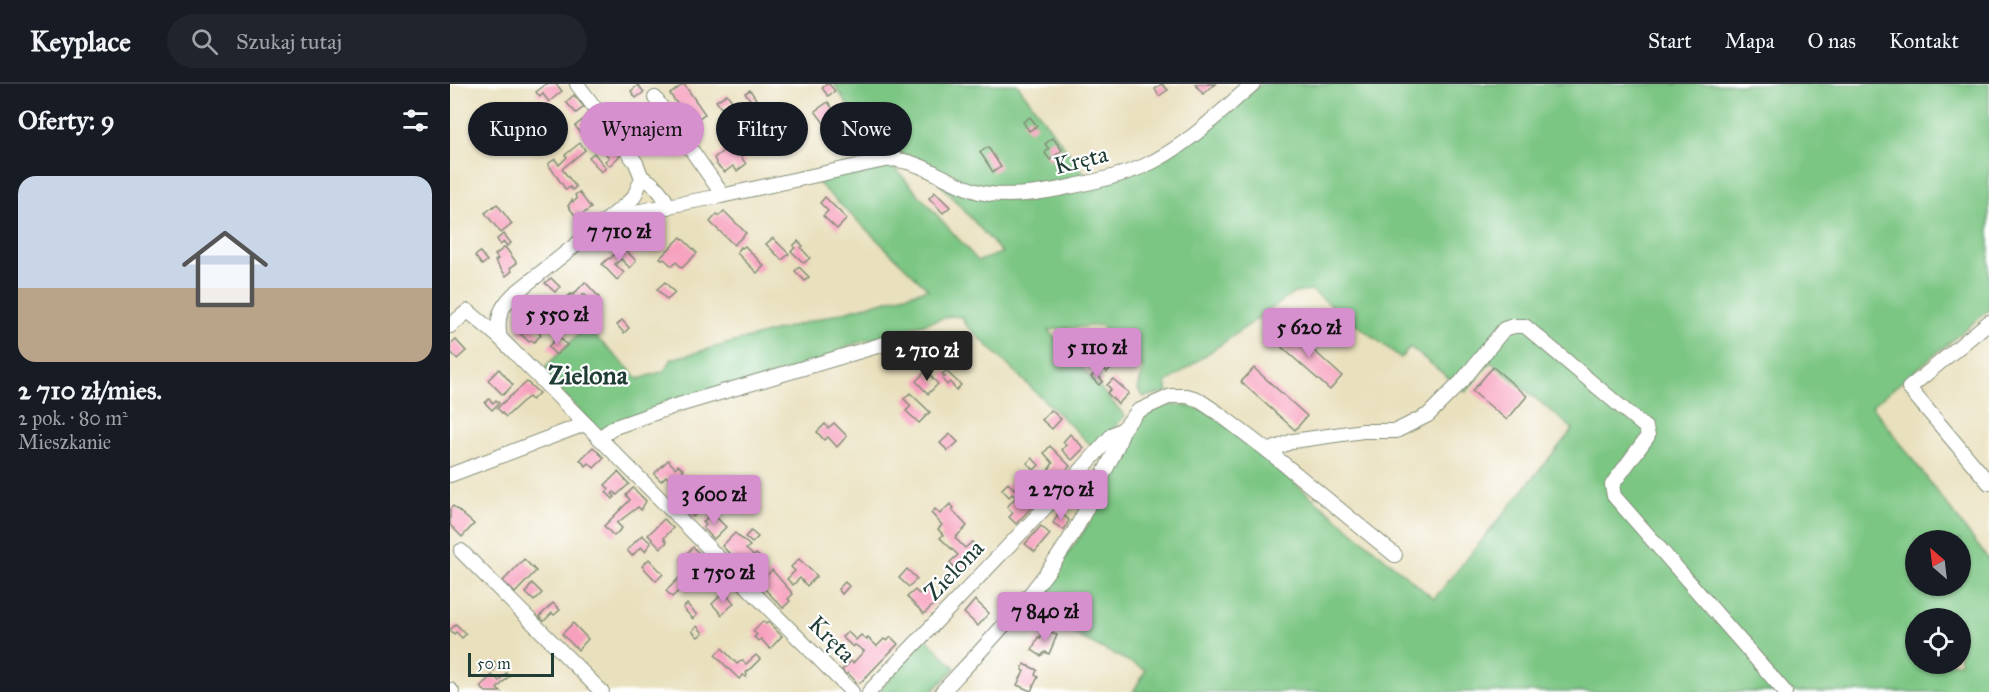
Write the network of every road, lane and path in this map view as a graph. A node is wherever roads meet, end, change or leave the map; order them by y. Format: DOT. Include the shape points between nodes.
graph roads {
  1 [pos="577,84"];
  2 [pos="1246,86"];
  3 [pos="655,98"];
  4 [pos="642,178"];
  5 [pos="721,196"];
  6 [pos="623,207"];
  7 [pos="668,207"];
  8 [pos="450,326"];
  9 [pos="1987,327"];
  10 [pos="911,336"];
  11 [pos="500,338"];
  12 [pos="585,424"];
  13 [pos="1123,429"];
  14 [pos="599,438"];
  15 [pos="1268,451"];
  16 [pos="1083,468"];
  17 [pos="450,475"];
  18 [pos="1100,483"];
  19 [pos="1989,483"];
  20 [pos="461,551"];
  21 [pos="1395,555"];
  22 [pos="602,692"];
  23 [pos="852,692"];
  24 [pos="869,692"];
  25 [pos="942,692"];
  26 [pos="1785,692"];
  1 -- 4 [label="street" via="636,163"];
  2 -- 5 [label="street, Kręta" via="1191,137 1151,162 1048,191 1010,195 979,192 898,160"];
  3 -- 5 [label="street"];
  4 -- 6 [label="street" via="634,196"];
  4 -- 7 [label="street" via="650,180"];
  5 -- 7 [label="street, Kręta"];
  6 -- 7 [label="street, Kręta" via="630,213"];
  6 -- 11 [label="street" via="502,305 498,318"];
  8 -- 11 [label="street, Kręta" via="468,311"];
  9 -- 19 [label="street" via="1909,388"];
  10 -- 14 [label="street" via="672,407 615,427"];
  11 -- 12 [label="street, Kręta"];
  12 -- 14 [label="street, Kręta"];
  12 -- 17 [label="street"];
  13 -- 15 [label="street, Zielona" via="1138,411 1171,396 1187,396 1218,413"];
  13 -- 16 [label="street, Zielona" via="1113,434"];
  13 -- 18 [label="street"];
  14 -- 23 [label="street, Kręta"];
  15 -- 21 [label="street, Zielona"];
  15 -- 26 [label="street" via="1293,441 1363,431 1396,431 1428,415 1504,329 1525,326 1646,428 1648,436 1612,485 1614,496"];
  16 -- 18 [label="street"];
  16 -- 24 [label="street, Zielona"];
  18 -- 25 [label="street" via="1069,541 1038,584"];
  20 -- 22 [label="street"];
}
